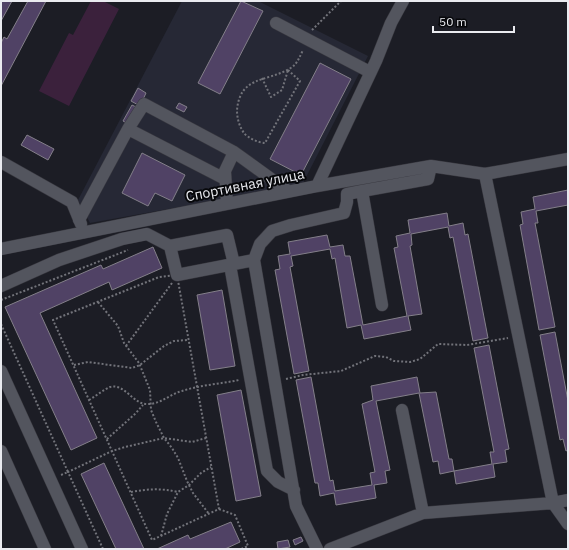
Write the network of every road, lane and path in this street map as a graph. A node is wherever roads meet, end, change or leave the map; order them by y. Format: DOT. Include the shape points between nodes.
graph roads {
  1 [pos="403,1"];
  2 [pos="276,23"];
  3 [pos="288,70"];
  4 [pos="370,72"];
  5 [pos="262,78"];
  6 [pos="128,129"];
  7 [pos="234,152"];
  8 [pos="568,160"];
  9 [pos="1,162"];
  10 [pos="431,166"];
  11 [pos="485,174"];
  12 [pos="225,179"];
  13 [pos="318,186"];
  14 [pos="288,191"];
  15 [pos="362,191"];
  16 [pos="227,203"];
  17 [pos="80,220"];
  18 [pos="85,232"];
  19 [pos="170,246"];
  20 [pos="1,249"];
  21 [pos="129,250"];
  22 [pos="254,260"];
  23 [pos="232,264"];
  24 [pos="177,276"];
  25 [pos="1,286"];
  26 [pos="1,300"];
  27 [pos="98,302"];
  28 [pos="382,305"];
  29 [pos="1,324"];
  30 [pos="518,336"];
  31 [pos="188,340"];
  32 [pos="126,346"];
  33 [pos="74,365"];
  34 [pos="140,365"];
  35 [pos="1,371"];
  36 [pos="250,378"];
  37 [pos="275,382"];
  38 [pos="197,388"];
  39 [pos="89,400"];
  40 [pos="150,404"];
  41 [pos="143,405"];
  42 [pos="402,410"];
  43 [pos="164,438"];
  44 [pos="206,438"];
  45 [pos="107,440"];
  46 [pos="1,451"];
  47 [pos="112,451"];
  48 [pos="211,467"];
  49 [pos="68,472"];
  50 [pos="51,480"];
  51 [pos="189,485"];
  52 [pos="294,490"];
  53 [pos="130,492"];
  54 [pos="178,492"];
  55 [pos="568,500"];
  56 [pos="553,503"];
  57 [pos="219,509"];
  58 [pos="423,513"];
  59 [pos="209,514"];
  60 [pos="568,524"];
  61 [pos="161,536"];
  62 [pos="46,549"];
  63 [pos="82,549"];
  64 [pos="103,549"];
  65 [pos="240,549"];
  66 [pos="317,549"];
  67 [pos="330,549"];
  1 -- 4 [label="street, Спортивная улица"];
  2 -- 4 [label="street"];
  3 -- 5 [label="path"];
  3 -- 5 [label="path" via="282,90 271,98"];
  3 -- 5 [label="path" via="300,81 265,143 259,143 240,128 237,112 241,93 248,85"];
  4 -- 13 [label="street, Спортивная улица"];
  6 -- 7 [label="street" via="144,104"];
  6 -- 12 [label="street"];
  6 -- 17 [label="street"];
  7 -- 12 [label="street" via="225,171"];
  7 -- 14 [label="street"];
  8 -- 11 [label="street"];
  9 -- 17 [label="street" via="72,202"];
  10 -- 11 [label="street"];
  10 -- 13 [label="street"];
  10 -- 15 [label="street" via="428,179"];
  11 -- 30 [label="street"];
  12 -- 16 [label="street"];
  13 -- 14 [label="street, Спортивная улица"];
  14 -- 16 [label="street, Спортивная улица"];
  15 -- 22 [label="street" via="347,194 348,202 344,213 272,231 260,244"];
  15 -- 28 [label="street"];
  16 -- 18 [label="street, Спортивная улица"];
  17 -- 18 [label="street"];
  18 -- 20 [label="street, Спортивная улица"];
  19 -- 23 [label="street" via="227,234"];
  19 -- 24 [label="street"];
  19 -- 25 [label="street" via="147,234 122,239 59,260"];
  21 -- 26 [label="path"];
  22 -- 23 [label="street"];
  22 -- 37 [label="street"];
  23 -- 24 [label="street"];
  23 -- 36 [label="street"];
  24 -- 27 [label="path" via="159,277"];
  24 -- 31 [label="path"];
  24 -- 32 [label="path"];
  27 -- 32 [label="path" via="118,326"];
  27 -- 33 [label="path" via="53,320"];
  29 -- 49 [label="path"];
  30 -- 37 [label="path" via="467,345 438,344 420,359 410,362 375,356 341,371 303,375"];
  30 -- 56 [label="street"];
  31 -- 34 [label="path" via="174,341 164,346"];
  31 -- 38 [label="path"];
  32 -- 34 [label="path"];
  33 -- 34 [label="path" via="88,362 132,368"];
  33 -- 39 [label="path"];
  34 -- 40 [label="path" via="150,390"];
  35 -- 50 [label="street"];
  36 -- 38 [label="path"];
  36 -- 52 [label="street" via="267,471 278,482"];
  37 -- 52 [label="street"];
  38 -- 40 [label="path" via="182,390 160,402"];
  38 -- 44 [label="path"];
  39 -- 41 [label="path" via="116,387 123,389"];
  39 -- 45 [label="path"];
  40 -- 41 [label="path"];
  40 -- 43 [label="path"];
  41 -- 45 [label="path"];
  42 -- 58 [label="street"];
  43 -- 44 [label="path" via="192,442"];
  43 -- 47 [label="path"];
  43 -- 51 [label="path" via="178,458"];
  44 -- 48 [label="path"];
  45 -- 47 [label="path"];
  46 -- 62 [label="street"];
  47 -- 49 [label="path"];
  47 -- 53 [label="path"];
  48 -- 51 [label="path"];
  48 -- 57 [label="path"];
  49 -- 50 [label="path"];
  49 -- 64 [label="path"];
  50 -- 63 [label="street"];
  51 -- 54 [label="path"];
  51 -- 59 [label="path"];
  52 -- 66 [label="street" via="296,506"];
  53 -- 54 [label="path" via="149,488"];
  53 -- 61 [label="path" via="152,540"];
  54 -- 61 [label="path" via="167,514"];
  55 -- 56 [label="street"];
  56 -- 58 [label="street"];
  56 -- 60 [label="street"];
  57 -- 59 [label="path"];
  57 -- 65 [label="path" via="235,515 248,546"];
  58 -- 67 [label="street"];
  59 -- 61 [label="path"];
}
